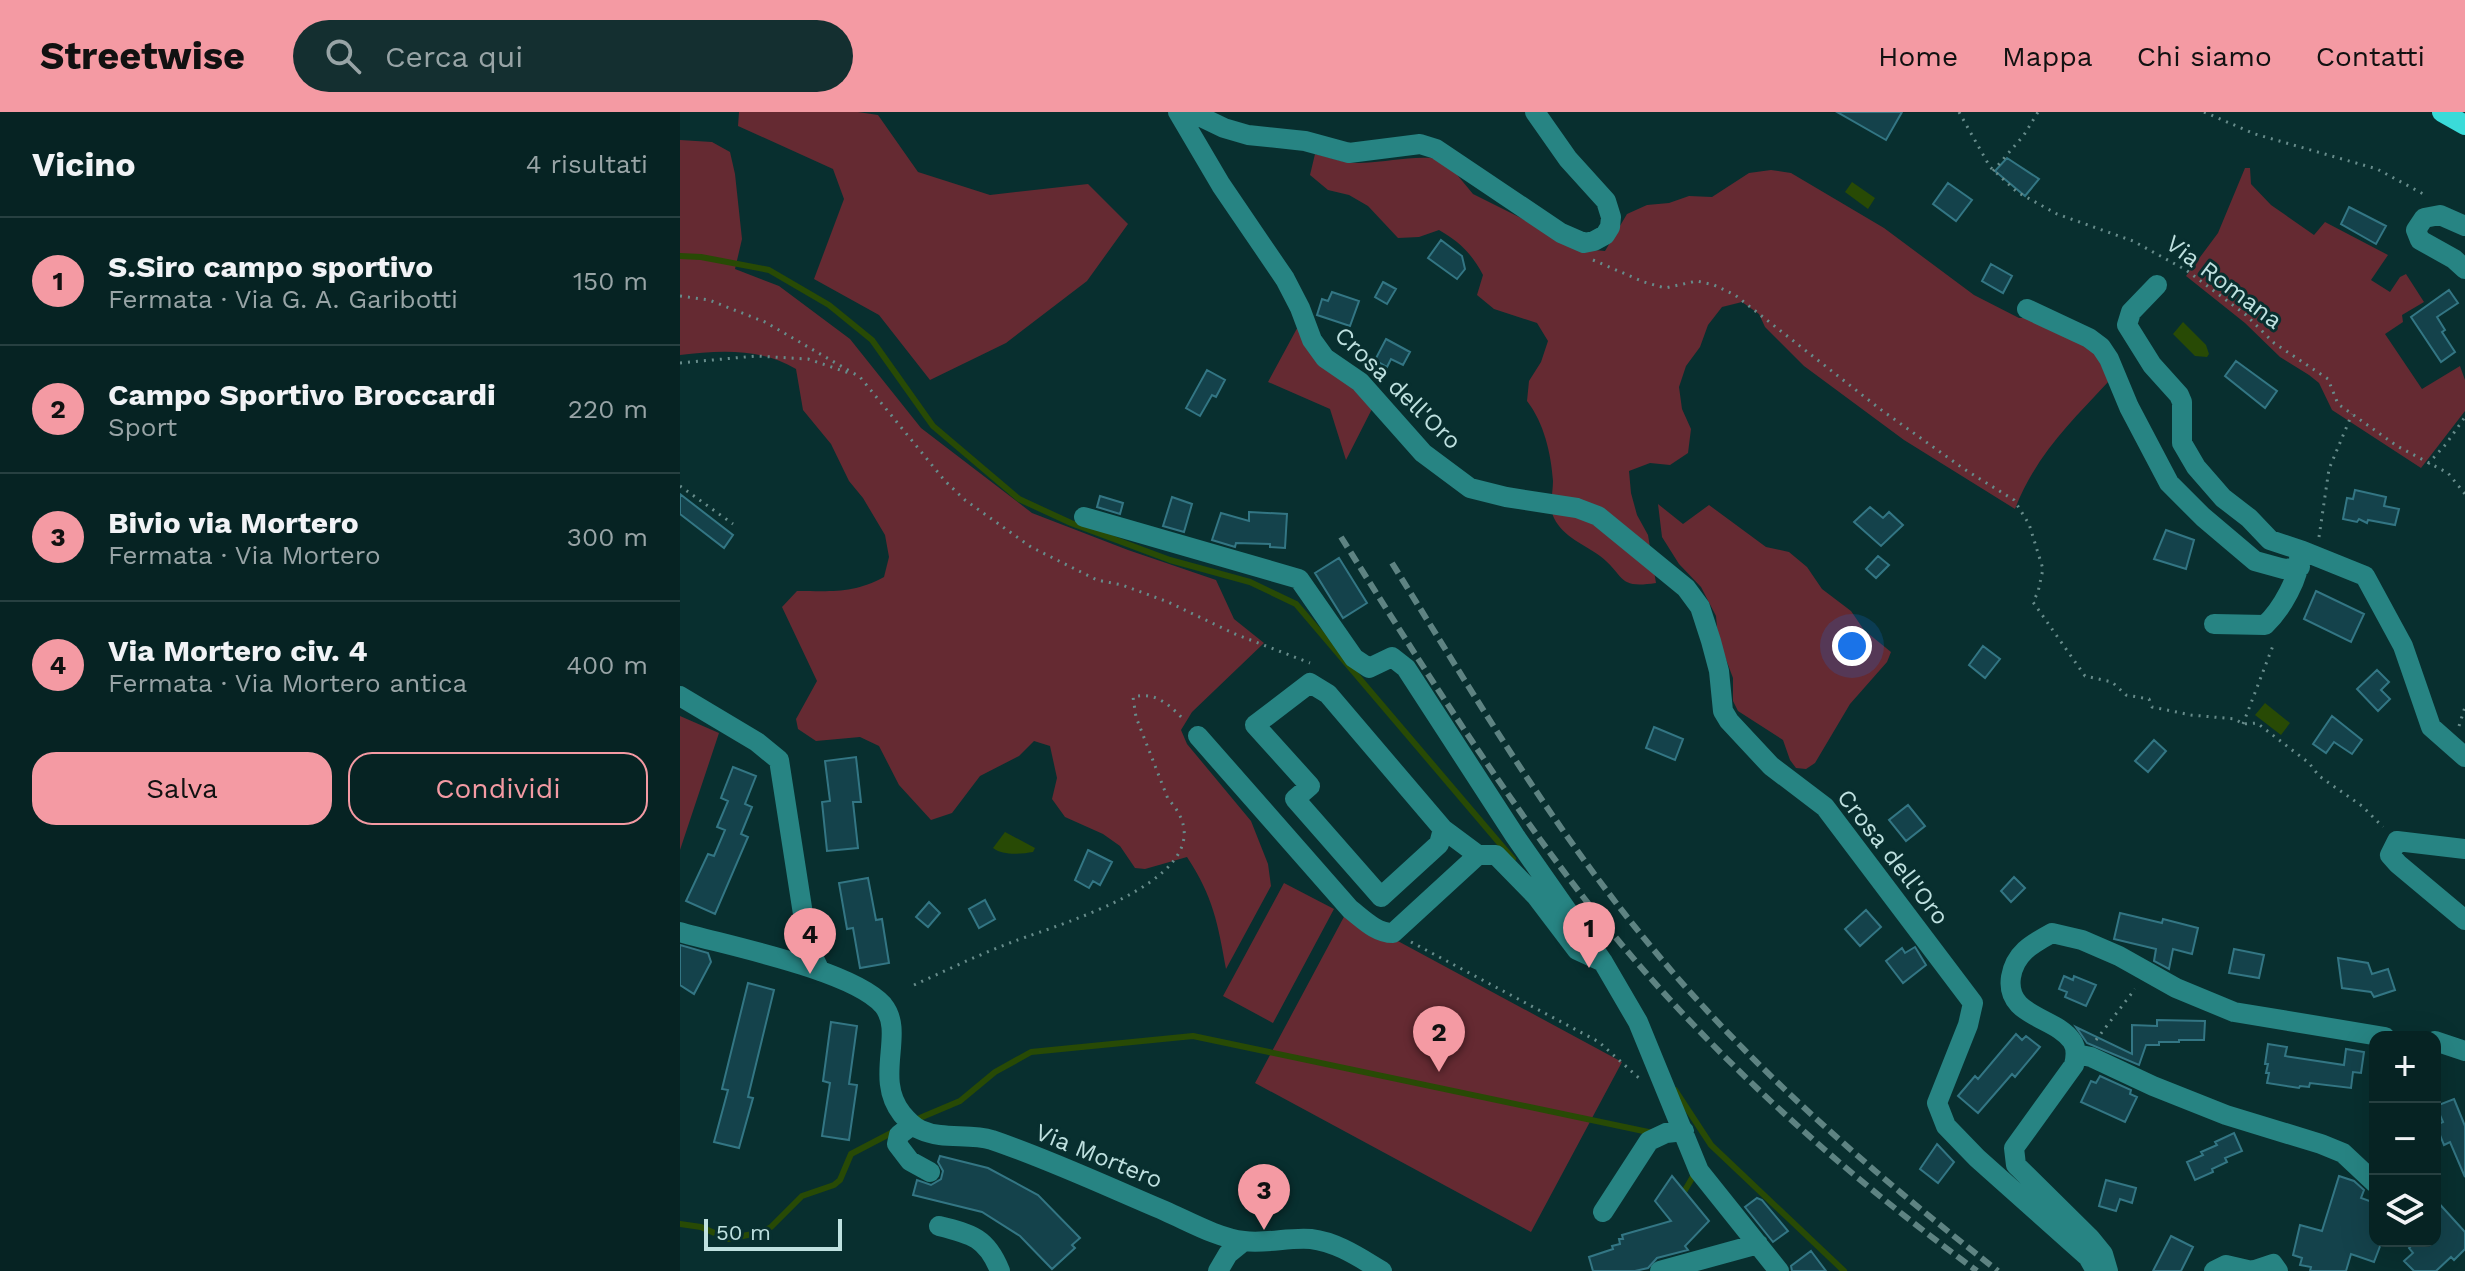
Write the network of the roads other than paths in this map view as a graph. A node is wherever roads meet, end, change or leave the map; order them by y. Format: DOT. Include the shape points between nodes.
graph roads {
  1 [pos="1535,112"];
  2 [pos="2442,112"];
  3 [pos="1180,113"];
  4 [pos="2465,125"];
  5 [pos="2465,226"];
  6 [pos="2465,269"];
  7 [pos="2157,285"];
  8 [pos="2027,309"];
  9 [pos="1084,517"];
  10 [pos="2306,557"];
  11 [pos="2214,624"];
  12 [pos="680,696"];
  13 [pos="1198,736"];
  14 [pos="2465,757"];
  15 [pos="1443,829"];
  16 [pos="2465,849"];
  17 [pos="1478,855"];
  18 [pos="2465,920"];
  19 [pos="680,932"];
  20 [pos="1603,962"];
  21 [pos="820,971"];
  22 [pos="2369,1034"];
  23 [pos="2441,1043"];
  24 [pos="2465,1051"];
  25 [pos="2080,1055"];
  26 [pos="912,1125"];
  27 [pos="1684,1131"];
  28 [pos="930,1172"];
  29 [pos="2369,1177"];
  30 [pos="1603,1212"];
  31 [pos="939,1226"];
  32 [pos="1244,1241"];
  33 [pos="1758,1244"];
  34 [pos="1000,1271"];
  35 [pos="1218,1271"];
  36 [pos="1382,1271"];
  37 [pos="1660,1271"];
  38 [pos="1779,1271"];
  39 [pos="2096,1271"];
  40 [pos="2108,1271"];
  41 [pos="2214,1271"];
  42 [pos="2278,1271"];
  1 -- 3 [label="street" via="1606,201 1610,227 1594,241 1584,243 1561,233 1436,149 1420,144 1349,153 1305,141 1248,135"];
  2 -- 4 [label="main road"];
  3 -- 39 [label="street, Crosa dell'Oro" via="1285,279 1312,340 1325,358 1360,382 1423,453 1470,488 1598,516 1686,588 1700,607 1711,641 1729,721 1771,766 1825,807 1973,1003 1937,1103 1946,1126 2088,1257"];
  5 -- 6 [label="street" via="2435,215 2420,221 2416,230 2420,240"];
  7 -- 10 [label="street" via="2131,312 2127,325 2179,395 2182,443 2223,498 2270,540"];
  8 -- 10 [label="street" via="2101,347 2169,483 2203,517 2255,561 2284,569"];
  9 -- 20 [label="street" via="1299,579 1361,665 1369,668 1392,657 1406,668"];
  10 -- 11 [label="street" via="2265,625"];
  10 -- 14 [label="street" via="2365,576 2403,646 2431,727"];
  12 -- 21 [label="street" via="779,760 808,946"];
  13 -- 17 [label="street" via="1350,909 1385,933 1393,933"];
  15 -- 15 [label="street" via="1328,694 1310,683 1255,725 1310,786 1295,799 1381,897 1439,844"];
  15 -- 17 [label="street"];
  16 -- 18 [label="street" via="2397,841 2390,855"];
  17 -- 20 [label="street" via="1496,855 1577,950"];
  19 -- 21 [label="street"];
  20 -- 27 [label="street" via="1638,1022"];
  21 -- 26 [label="street" via="861,988 885,1008 892,1034 889,1089"];
  22 -- 25 [label="street" via="2234,1012 2082,940 2052,933 2026,947 2013,966 2010,988 2022,1008 2059,1028"];
  23 -- 24 [label="street"];
  25 -- 29 [label="street" via="2226,1115 2343,1153"];
  25 -- 40 [label="street" via="2014,1148 2016,1165 2090,1238"];
  26 -- 28 [label="street" via="899,1135 897,1144 910,1161"];
  26 -- 32 [label="street, Via Mortero" via="945,1136 988,1139"];
  27 -- 30 [label="street" via="1649,1141"];
  27 -- 33 [label="street" via="1699,1171"];
  31 -- 34 [label="street" via="981,1241 993,1252"];
  32 -- 35 [label="street"];
  32 -- 36 [label="street, Via Mortero" via="1312,1239"];
  33 -- 37 [label="street"];
  33 -- 38 [label="street"];
  41 -- 42 [label="street" via="2226,1265 2252,1271 2273,1264"];
}
